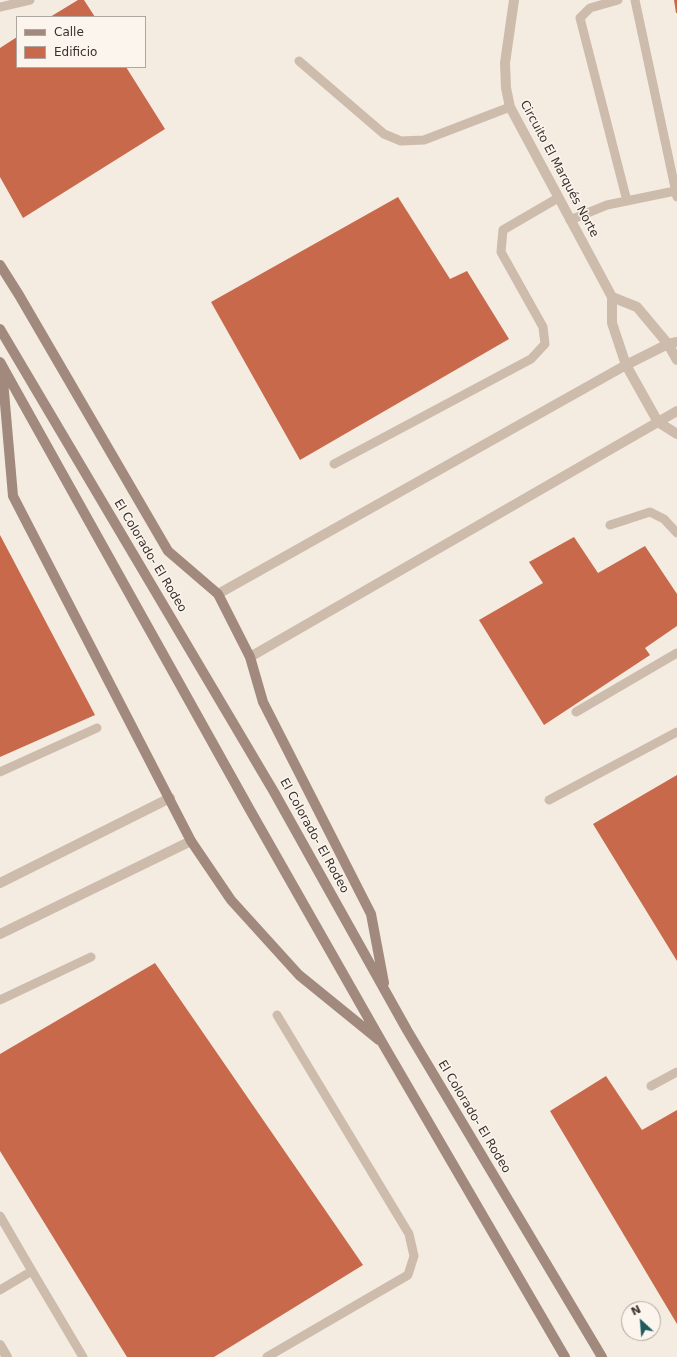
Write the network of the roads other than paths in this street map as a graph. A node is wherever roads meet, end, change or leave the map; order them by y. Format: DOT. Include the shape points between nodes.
graph roads {
  1 [pos="30,0"];
  2 [pos="514,0"];
  3 [pos="618,0"];
  4 [pos="635,0"];
  5 [pos="0,7"];
  6 [pos="299,61"];
  7 [pos="510,108"];
  8 [pos="676,194"];
  9 [pos="558,198"];
  10 [pos="626,201"];
  11 [pos="570,220"];
  12 [pos="0,265"];
  13 [pos="612,296"];
  14 [pos="0,329"];
  15 [pos="673,343"];
  16 [pos="677,360"];
  17 [pos="1,363"];
  18 [pos="626,365"];
  19 [pos="677,412"];
  20 [pos="658,422"];
  21 [pos="677,434"];
  22 [pos="334,464"];
  23 [pos="610,525"];
  24 [pos="677,533"];
  25 [pos="218,594"];
  26 [pos="677,653"];
  27 [pos="250,657"];
  28 [pos="576,712"];
  29 [pos="96,728"];
  30 [pos="677,732"];
  31 [pos="0,772"];
  32 [pos="170,798"];
  33 [pos="549,800"];
  34 [pos="191,841"];
  35 [pos="0,883"];
  36 [pos="0,934"];
  37 [pos="91,957"];
  38 [pos="385,991"];
  39 [pos="0,1000"];
  40 [pos="277,1016"];
  41 [pos="383,1044"];
  42 [pos="677,1072"];
  43 [pos="651,1086"];
  44 [pos="0,1216"];
  45 [pos="32,1271"];
  46 [pos="0,1290"];
  47 [pos="0,1344"];
  48 [pos="7,1357"];
  49 [pos="83,1357"];
  50 [pos="267,1357"];
  51 [pos="565,1357"];
  52 [pos="602,1357"];
  1 -- 5 [label="lane"];
  2 -- 7 [label="street, Circuito El Marqués Norte" via="506,62 506,88"];
  3 -- 10 [label="lane" via="590,8 580,18"];
  4 -- 8 [label="lane"];
  6 -- 7 [label="lane" via="384,134 401,141 424,140"];
  7 -- 9 [label="street, Circuito El Marqués Norte"];
  8 -- 10 [label="lane"];
  9 -- 11 [label="street, Circuito El Marqués Norte"];
  9 -- 22 [label="lane" via="503,230 501,245 501,252 543,327 545,344 531,359"];
  10 -- 11 [label="lane"];
  11 -- 13 [label="street, Circuito El Marqués Norte"];
  12 -- 25 [label="main road" via="168,551"];
  13 -- 15 [label="street" via="637,307"];
  13 -- 18 [label="street, Circuito El Marqués Norte" via="612,323"];
  14 -- 38 [label="main road, El Colorado- El Rodeo" via="274,792"];
  15 -- 16 [label="street"];
  15 -- 18 [label="street"];
  17 -- 32 [label="main road" via="13,496"];
  17 -- 41 [label="main road"];
  18 -- 20 [label="street, Circuito El Marqués Norte"];
  18 -- 25 [label="street"];
  19 -- 20 [label="street"];
  20 -- 21 [label="street, Circuito El Marqués Norte"];
  20 -- 27 [label="street"];
  23 -- 24 [label="lane" via="650,512 664,519"];
  25 -- 27 [label="main road"];
  26 -- 28 [label="lane"];
  27 -- 38 [label="main road" via="263,702 371,914"];
  29 -- 31 [label="lane"];
  30 -- 33 [label="lane"];
  32 -- 34 [label="main road"];
  32 -- 35 [label="street"];
  34 -- 36 [label="street"];
  34 -- 41 [label="main road" via="231,900 299,975"];
  37 -- 39 [label="lane"];
  38 -- 52 [label="main road, El Colorado- El Rodeo"];
  40 -- 50 [label="lane" via="409,1234 414,1256 408,1275"];
  41 -- 51 [label="main road"];
  42 -- 43 [label="lane"];
  44 -- 45 [label="lane"];
  45 -- 46 [label="lane"];
  45 -- 49 [label="lane"];
  47 -- 48 [label="street"];
}
